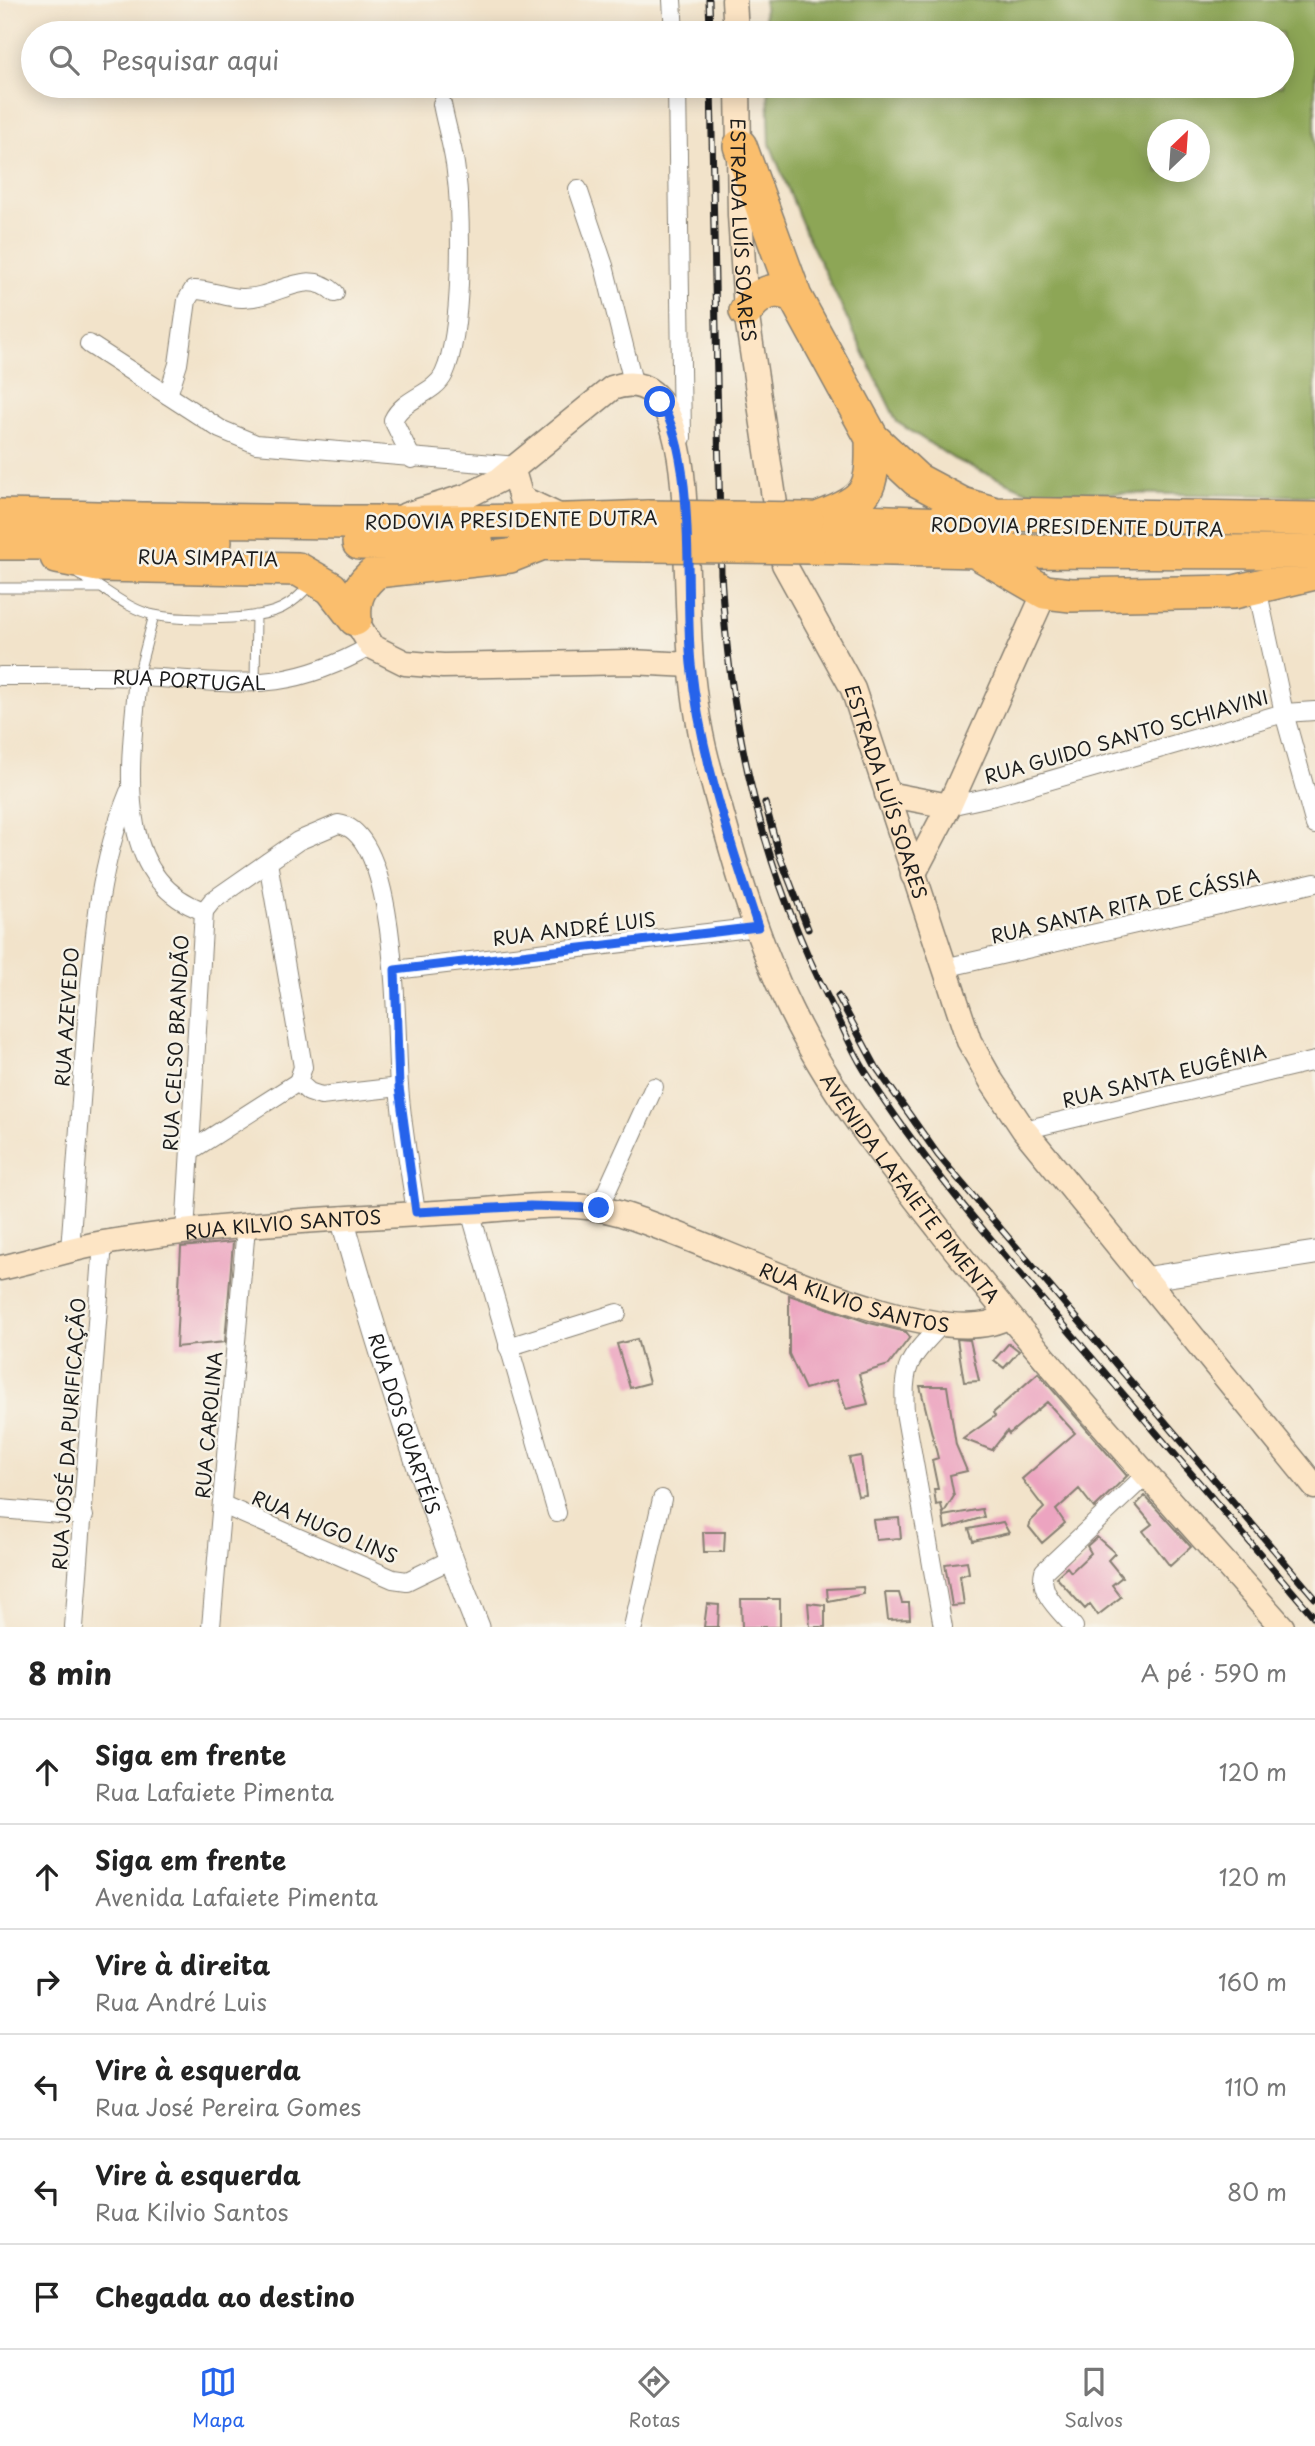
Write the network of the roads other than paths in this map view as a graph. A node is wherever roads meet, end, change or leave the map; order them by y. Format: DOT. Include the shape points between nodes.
graph roads {
  1 [pos="672,0"];
  2 [pos="734,0"];
  3 [pos="673,21"];
  4 [pos="735,21"];
  5 [pos="677,98"];
  6 [pos="738,98"];
  7 [pos="442,104"];
  8 [pos="740,146"];
  9 [pos="578,189"];
  10 [pos="335,293"];
  11 [pos="795,297"];
  12 [pos="746,311"];
  13 [pos="89,344"];
  14 [pos="634,386"];
  15 [pos="168,395"];
  16 [pos="872,438"];
  17 [pos="412,459"];
  18 [pos="516,469"];
  19 [pos="682,470"];
  20 [pos="0,505"];
  21 [pos="0,516"];
  22 [pos="156,519"];
  23 [pos="1315,519"];
  24 [pos="385,520"];
  25 [pos="570,521"];
  26 [pos="811,529"];
  27 [pos="1315,529"];
  28 [pos="647,531"];
  29 [pos="544,544"];
  30 [pos="0,545"];
  31 [pos="976,551"];
  32 [pos="1315,552"];
  33 [pos="64,568"];
  34 [pos="377,571"];
  35 [pos="1315,573"];
  36 [pos="316,580"];
  37 [pos="0,588"];
  38 [pos="1257,588"];
  39 [pos="101,589"];
  40 [pos="1045,592"];
  41 [pos="154,615"];
  42 [pos="256,615"];
  43 [pos="363,633"];
  44 [pos="691,665"];
  45 [pos="0,676"];
  46 [pos="138,676"];
  47 [pos="255,684"];
  48 [pos="1315,710"];
  49 [pos="1284,713"];
  50 [pos="129,792"];
  51 [pos="887,794"];
  52 [pos="949,806"];
  53 [pos="1315,825"];
  54 [pos="268,862"];
  55 [pos="914,875"];
  56 [pos="1315,883"];
  57 [pos="204,911"];
  58 [pos="758,927"];
  59 [pos="944,968"];
  60 [pos="395,970"];
  61 [pos="1315,1061"];
  62 [pos="298,1082"];
  63 [pos="399,1087"];
  64 [pos="654,1087"];
  65 [pos="1024,1130"];
  66 [pos="190,1151"];
  67 [pos="599,1208"];
  68 [pos="470,1211"];
  69 [pos="416,1212"];
  70 [pos="342,1218"];
  71 [pos="246,1227"];
  72 [pos="185,1233"];
  73 [pos="103,1243"];
  74 [pos="70,1250"];
  75 [pos="1315,1253"];
  76 [pos="0,1268"];
  77 [pos="1143,1279"];
  78 [pos="617,1313"];
  79 [pos="1008,1316"];
  80 [pos="941,1325"];
  81 [pos="508,1346"];
  82 [pos="1147,1474"];
  83 [pos="1315,1488"];
  84 [pos="662,1499"];
  85 [pos="223,1505"];
  86 [pos="0,1510"];
  87 [pos="556,1513"];
  88 [pos="84,1516"];
  89 [pos="450,1560"];
  90 [pos="74,1627"];
  91 [pos="211,1627"];
  92 [pos="478,1627"];
  93 [pos="633,1627"];
  94 [pos="943,1627"];
  95 [pos="1074,1627"];
  96 [pos="1282,1627"];
  1 -- 3 [label="street"];
  2 -- 4 [label="main road"];
  5 -- 19 [label="street"];
  6 -- 8 [label="main road, ESTRADA LUÍS SOARES"];
  7 -- 17 [label="street" via="456,172 456,302 451,352 443,377 401,408 393,420"];
  8 -- 11 [label="highway"];
  8 -- 12 [label="main road, ESTRADA LUÍS SOARES"];
  9 -- 14 [label="street" via="604,266"];
  10 -- 15 [label="street" via="310,280 244,299 194,290 187,300 178,364"];
  11 -- 12 [label="highway" via="777,290 766,293"];
  11 -- 16 [label="highway"];
  12 -- 51 [label="main road, ESTRADA LUÍS SOARES" via="784,564 846,671"];
  13 -- 15 [label="street"];
  14 -- 18 [label="main road" via="620,385 604,393"];
  14 -- 19 [label="main road, AVENIDA LAFAIETE PIMENTA" via="656,397 667,413"];
  15 -- 17 [label="street" via="220,429 257,444"];
  16 -- 23 [label="highway" via="916,480 962,504 996,514"];
  16 -- 26 [label="highway" via="873,470 864,495"];
  17 -- 18 [label="street"];
  18 -- 24 [label="main road" via="467,496"];
  18 -- 25 [label="main road" via="521,498"];
  19 -- 44 [label="main road, AVENIDA LAFAIETE PIMENTA"];
  20 -- 22 [label="highway" via="109,509"];
  21 -- 22 [label="highway, RODOVIA PRESIDENTE DUTRA"];
  22 -- 24 [label="highway, RODOVIA PRESIDENTE DUTRA"];
  24 -- 25 [label="highway, RODOVIA PRESIDENTE DUTRA"];
  25 -- 28 [label="highway, RODOVIA PRESIDENTE DUTRA"];
  26 -- 27 [label="highway, RODOVIA PRESIDENTE DUTRA"];
  26 -- 28 [label="highway, RODOVIA PRESIDENTE DUTRA, bridge"];
  26 -- 31 [label="highway, RODOVIA PRESIDENTE DUTRA"];
  28 -- 29 [label="highway, RODOVIA PRESIDENTE DUTRA"];
  29 -- 30 [label="highway, RODOVIA PRESIDENTE DUTRA"];
  29 -- 34 [label="highway" via="510,556"];
  30 -- 33 [label="street, RUA SIMPATIA"];
  30 -- 36 [label="highway" via="98,565 298,569"];
  31 -- 32 [label="highway, RODOVIA PRESIDENTE DUTRA"];
  31 -- 40 [label="highway"];
  33 -- 36 [label="street, RUA SIMPATIA" via="170,581"];
  33 -- 39 [label="lane"];
  34 -- 36 [label="street, RUA SIMPATIA"];
  34 -- 43 [label="highway" via="364,581 356,597"];
  35 -- 38 [label="highway"];
  36 -- 42 [label="lane" via="282,608"];
  36 -- 43 [label="highway" via="331,588"];
  37 -- 39 [label="lane"];
  38 -- 40 [label="highway" via="1193,595"];
  38 -- 49 [label="street"];
  39 -- 41 [label="lane"];
  40 -- 52 [label="main road"];
  41 -- 42 [label="lane"];
  41 -- 46 [label="lane"];
  42 -- 47 [label="lane"];
  43 -- 44 [label="main road" via="405,663"];
  43 -- 47 [label="street, RUA PORTUGAL" via="327,670"];
  44 -- 58 [label="main road, AVENIDA LAFAIETE PIMENTA" via="708,767"];
  45 -- 46 [label="street, RUA PORTUGAL"];
  46 -- 47 [label="street, RUA PORTUGAL"];
  46 -- 50 [label="street, RUA CELSO BRANDÃO"];
  48 -- 49 [label="street, RUA GUIDO SANTO SCHIAVINI"];
  49 -- 52 [label="street, RUA GUIDO SANTO SCHIAVINI"];
  49 -- 53 [label="street"];
  50 -- 57 [label="street, RUA CELSO BRANDÃO" via="144,855 159,879 172,895"];
  50 -- 74 [label="street, RUA AZEVEDO" via="109,845 93,936"];
  51 -- 52 [label="main road"];
  51 -- 55 [label="main road, ESTRADA LUÍS SOARES"];
  52 -- 55 [label="main road"];
  54 -- 57 [label="street"];
  54 -- 60 [label="street" via="298,841 338,824 357,831 367,844 380,886"];
  54 -- 62 [label="street" via="303,1068"];
  55 -- 59 [label="main road, ESTRADA LUÍS SOARES"];
  56 -- 59 [label="street, RUA SANTA RITA DE CÁSSIA"];
  57 -- 66 [label="street, RUA CELSO BRANDÃO"];
  58 -- 60 [label="street, RUA ANDRÉ LUIS"];
  58 -- 79 [label="main road, AVENIDA LAFAIETE PIMENTA" via="789,1007 848,1109"];
  59 -- 65 [label="main road, ESTRADA LUÍS SOARES" via="969,1041"];
  60 -- 63 [label="street"];
  61 -- 65 [label="street, RUA SANTA EUGÊNIA"];
  62 -- 63 [label="street" via="321,1096"];
  62 -- 66 [label="street"];
  63 -- 69 [label="street"];
  64 -- 67 [label="street"];
  65 -- 77 [label="main road, ESTRADA LUÍS SOARES"];
  66 -- 72 [label="street, RUA CELSO BRANDÃO"];
  67 -- 68 [label="main road, RUA KILVIO SANTOS" via="530,1206"];
  67 -- 80 [label="main road, RUA KILVIO SANTOS" via="810,1287"];
  68 -- 69 [label="main road, RUA KILVIO SANTOS"];
  68 -- 81 [label="street"];
  69 -- 70 [label="main road, RUA KILVIO SANTOS"];
  70 -- 71 [label="main road, RUA KILVIO SANTOS"];
  70 -- 89 [label="street, RUA DOS QUARTÉIS" via="415,1461"];
  71 -- 72 [label="main road, RUA KILVIO SANTOS"];
  71 -- 85 [label="street, RUA CAROLINA"];
  72 -- 73 [label="main road, RUA KILVIO SANTOS"];
  73 -- 74 [label="main road, RUA KILVIO SANTOS"];
  73 -- 88 [label="street, RUA JOSÉ DA PURIFICAÇÃO"];
  74 -- 76 [label="main road, RUA KILVIO SANTOS"];
  75 -- 77 [label="street"];
  77 -- 83 [label="main road, ESTRADA LUÍS SOARES"];
  78 -- 81 [label="street"];
  79 -- 80 [label="main road, RUA KILVIO SANTOS" via="991,1324"];
  79 -- 82 [label="main road, AVENIDA LAFAIETE PIMENTA"];
  80 -- 94 [label="street" via="908,1364 903,1381"];
  81 -- 87 [label="street"];
  82 -- 95 [label="street" via="1044,1571 1047,1595"];
  82 -- 96 [label="main road, AVENIDA LAFAIETE PIMENTA"];
  84 -- 93 [label="street"];
  85 -- 89 [label="street, RUA HUGO LINS" via="393,1580 407,1581"];
  85 -- 91 [label="street, RUA CAROLINA"];
  86 -- 88 [label="street"];
  88 -- 90 [label="street, RUA JOSÉ DA PURIFICAÇÃO"];
  89 -- 92 [label="street, RUA DOS QUARTÉIS"];
}
